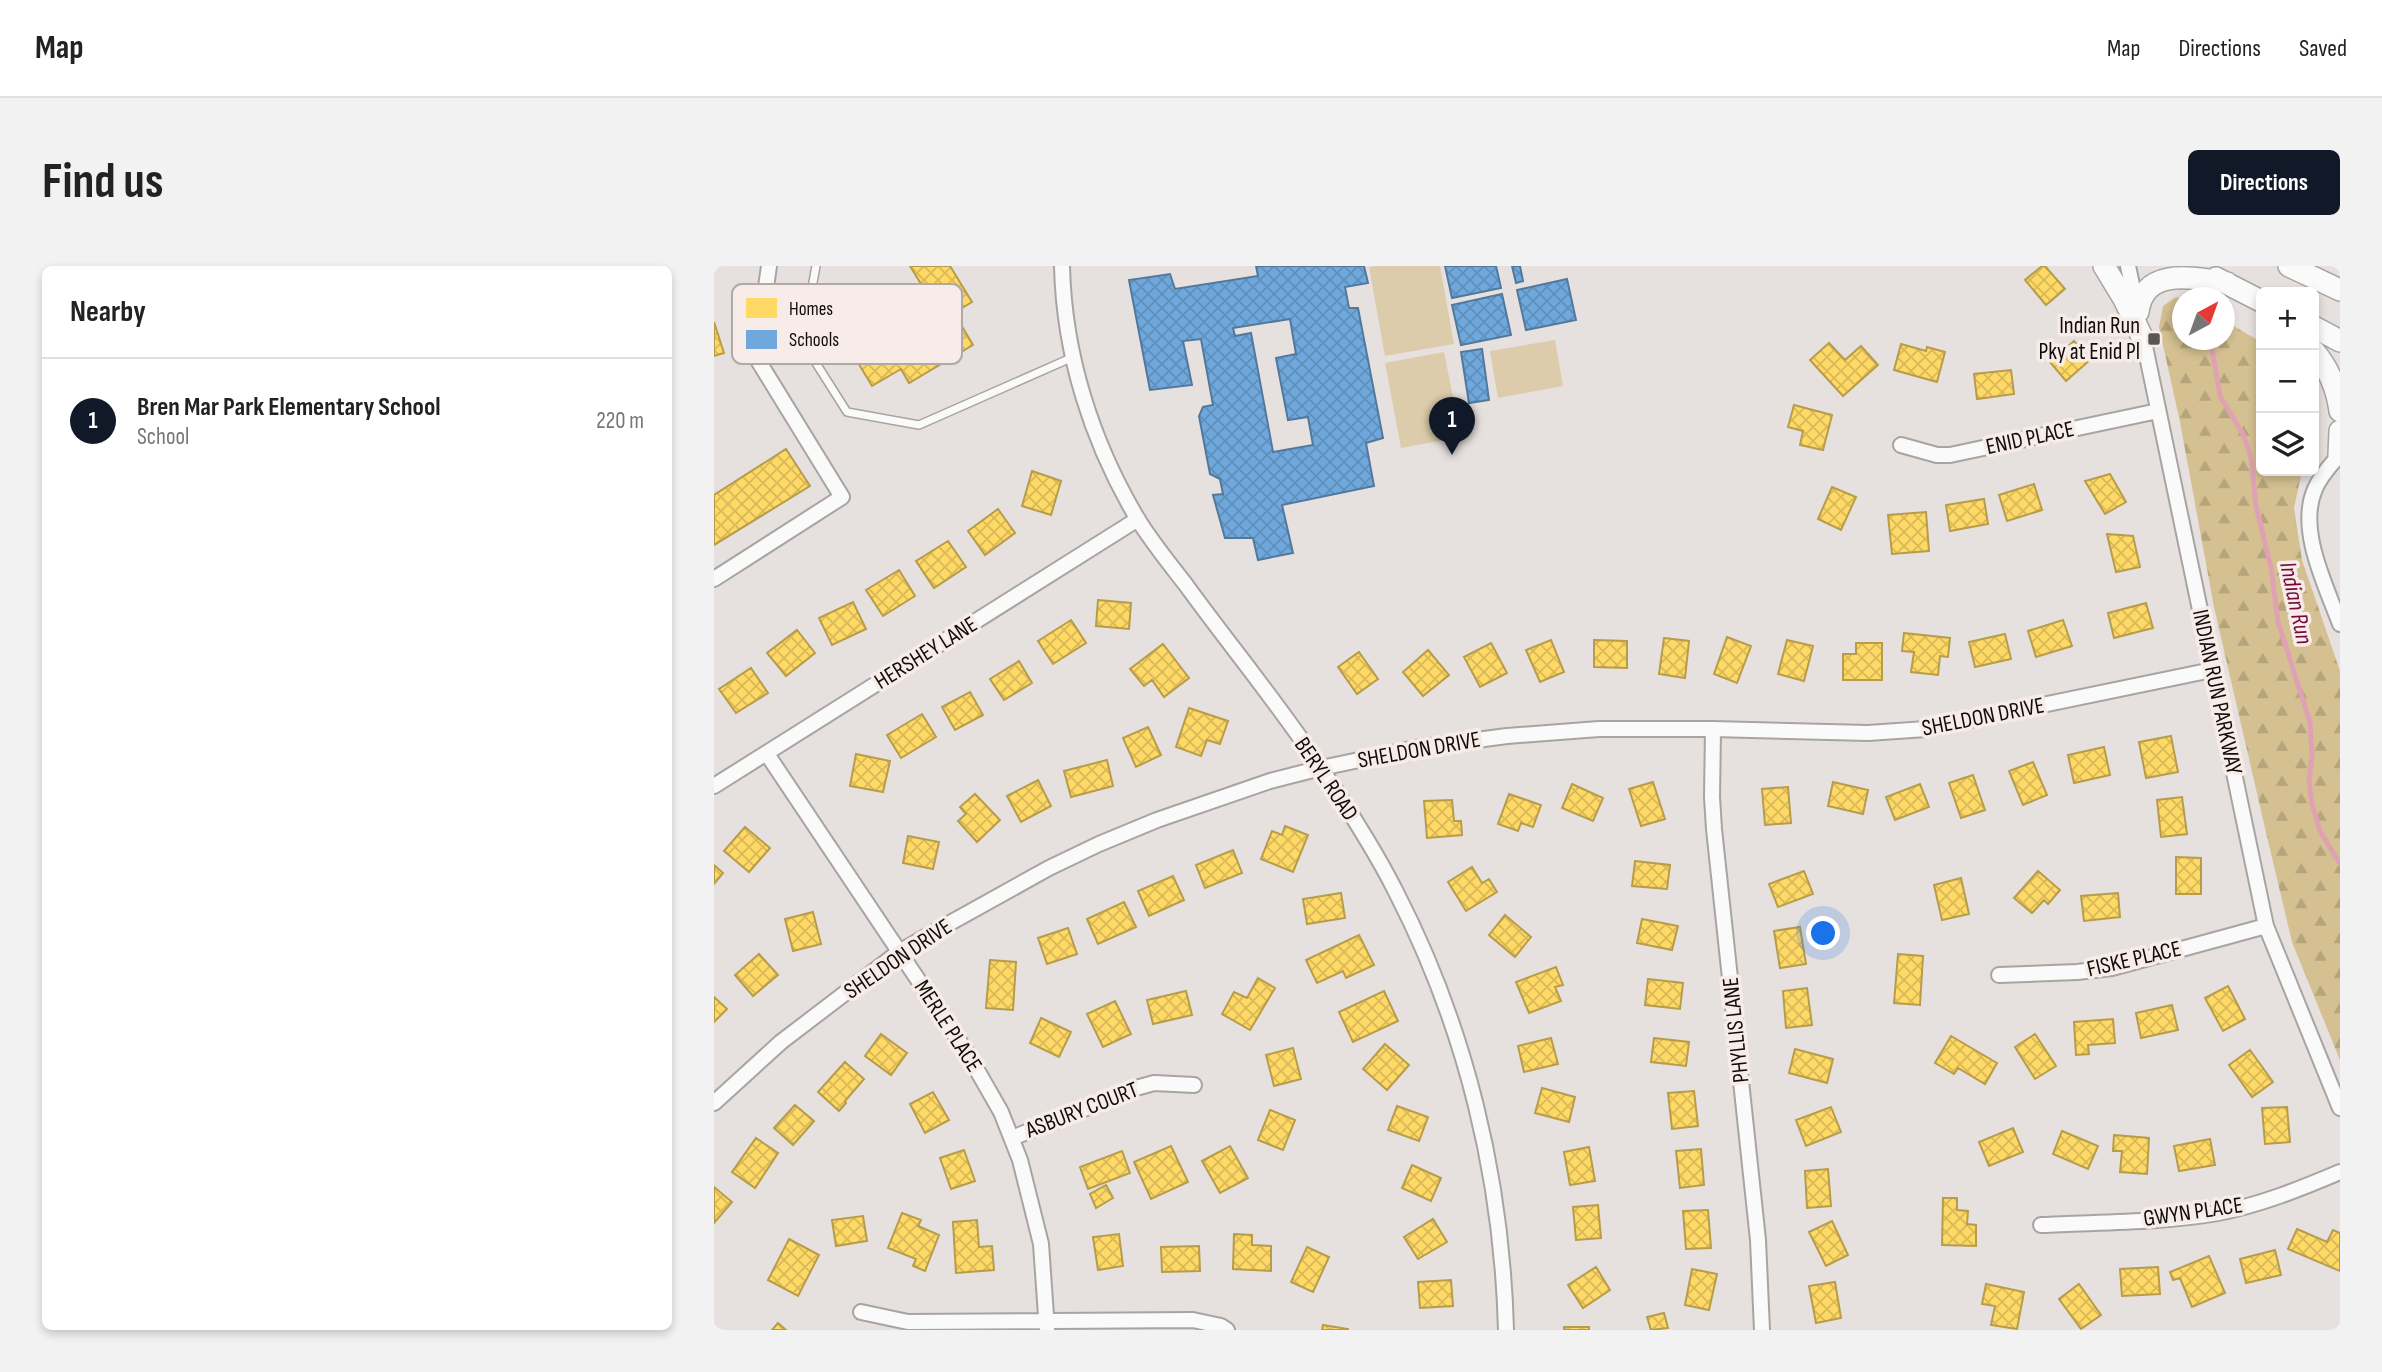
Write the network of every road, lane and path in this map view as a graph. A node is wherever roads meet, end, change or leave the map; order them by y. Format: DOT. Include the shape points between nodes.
graph roads {
  1 [pos="769,266"];
  2 [pos="816,266"];
  3 [pos="1062,266"];
  4 [pos="2104,266"];
  5 [pos="2128,266"];
  6 [pos="2190,266"];
  7 [pos="2289,266"];
  8 [pos="766,284"];
  9 [pos="813,284"];
  10 [pos="2227,284"];
  11 [pos="2340,290"];
  12 [pos="2256,299"];
  13 [pos="2138,312"];
  14 [pos="2319,330"];
  15 [pos="2143,339"];
  16 [pos="2340,341"];
  17 [pos="2319,357"];
  18 [pos="1071,358"];
  19 [pos="760,364"];
  20 [pos="817,364"];
  21 [pos="2158,411"];
  22 [pos="2340,411"];
  23 [pos="2340,431"];
  24 [pos="1901,445"];
  25 [pos="2340,454"];
  26 [pos="1138,519"];
  27 [pos="714,579"];
  28 [pos="2340,624"];
  29 [pos="2212,670"];
  30 [pos="1713,729"];
  31 [pos="767,754"];
  32 [pos="1321,768"];
  33 [pos="714,786"];
  34 [pos="2266,926"];
  35 [pos="900,952"];
  36 [pos="1998,975"];
  37 [pos="1194,1085"];
  38 [pos="714,1103"];
  39 [pos="2340,1108"];
  40 [pos="1012,1138"];
  41 [pos="2340,1172"];
  42 [pos="2041,1225"];
  43 [pos="861,1312"];
  44 [pos="1047,1326"];
  45 [pos="1227,1330"];
  46 [pos="1506,1330"];
  47 [pos="1762,1330"];
  1 -- 8 [label="street"];
  2 -- 9 [label="lane"];
  3 -- 18 [label="street, BERYL ROAD"];
  4 -- 15 [label="main road"];
  5 -- 13 [label="street, INDIAN RUN PARKWAY"];
  6 -- 10 [label="main road"];
  7 -- 11 [label="main road"];
  10 -- 12 [label="main road"];
  10 -- 13 [label="main road" via="2168,276 2147,289"];
  13 -- 15 [label="street, INDIAN RUN PARKWAY"];
  14 -- 16 [label="main road"];
  15 -- 21 [label="street, INDIAN RUN PARKWAY"];
  17 -- 22 [label="main road" via="2334,383"];
  18 -- 20 [label="lane" via="919,425 847,412"];
  18 -- 26 [label="street, BERYL ROAD" via="1098,440"];
  19 -- 27 [label="street" via="842,496"];
  21 -- 24 [label="street, ENID PLACE" via="1950,455"];
  21 -- 29 [label="street, INDIAN RUN PARKWAY"];
  23 -- 25 [label="main road"];
  25 -- 28 [label="street" via="2314,491 2309,518 2312,543"];
  26 -- 31 [label="street, HERSHEY LANE"];
  26 -- 32 [label="street, BERYL ROAD"];
  29 -- 30 [label="street, SHELDON DRIVE" via="1926,729 1868,733"];
  29 -- 34 [label="street, INDIAN RUN PARKWAY"];
  30 -- 32 [label="street, SHELDON DRIVE" via="1599,729 1507,736 1416,748"];
  30 -- 47 [label="street, PHYLLIS LANE" via="1714,829 1758,1240"];
  31 -- 33 [label="street, HERSHEY LANE"];
  31 -- 35 [label="street, MERLE PLACE"];
  32 -- 35 [label="street, SHELDON DRIVE" via="1225,795 1099,844"];
  32 -- 46 [label="street, BERYL ROAD" via="1396,892 1427,956 1454,1030 1492,1177"];
  34 -- 36 [label="street, FISKE PLACE" via="2112,968"];
  34 -- 39 [label="street, INDIAN RUN PARKWAY"];
  35 -- 38 [label="street, SHELDON DRIVE" via="781,1042"];
  35 -- 40 [label="street, MERLE PLACE" via="969,1056"];
  37 -- 40 [label="street, ASBURY COURT" via="1154,1083 1136,1088"];
  40 -- 44 [label="street, MERLE PLACE" via="1041,1244"];
  41 -- 42 [label="street, GWYN PLACE" via="2261,1202 2219,1212 2174,1219"];
  43 -- 44 [label="street" via="908,1322"];
  44 -- 45 [label="street" via="1193,1320"];
}
